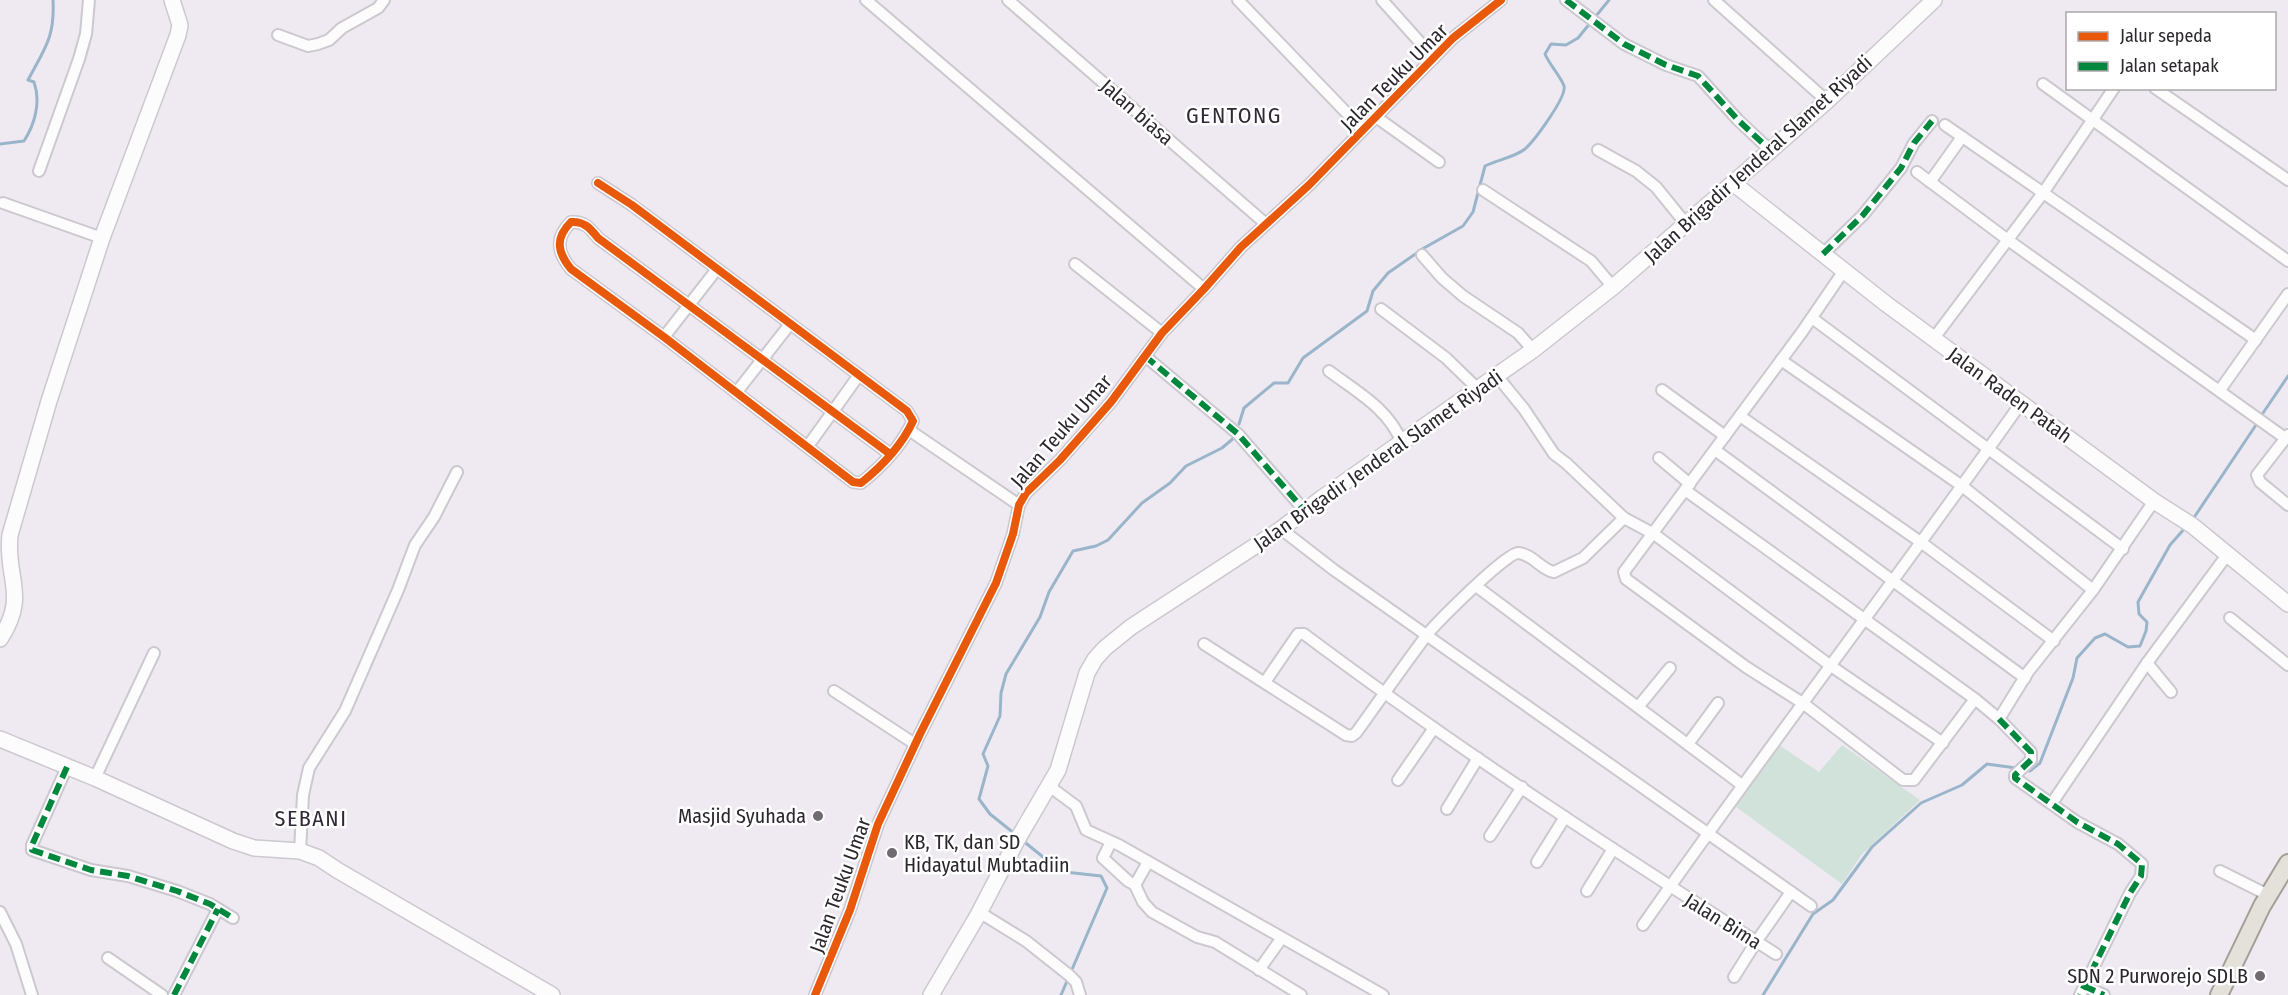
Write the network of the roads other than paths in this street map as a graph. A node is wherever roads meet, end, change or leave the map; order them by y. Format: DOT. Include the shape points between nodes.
graph roads {
  1 [pos="89,0"];
  2 [pos="172,0"];
  3 [pos="384,0"];
  4 [pos="866,0"];
  5 [pos="1008,0"];
  6 [pos="1238,0"];
  7 [pos="1382,0"];
  8 [pos="1501,0"];
  9 [pos="1566,0"];
  10 [pos="1714,0"];
  11 [pos="1934,0"];
  12 [pos="278,35"];
  13 [pos="1434,58"];
  14 [pos="2043,84"];
  15 [pos="2113,90"];
  16 [pos="2158,90"];
  17 [pos="1827,101"];
  18 [pos="1376,117"];
  19 [pos="2093,121"];
  20 [pos="1932,122"];
  21 [pos="1945,125"];
  22 [pos="1363,130"];
  23 [pos="1962,137"];
  24 [pos="1598,150"];
  25 [pos="1770,150"];
  26 [pos="1439,162"];
  27 [pos="39,171"];
  28 [pos="1917,172"];
  29 [pos="2288,180"];
  30 [pos="1930,182"];
  31 [pos="598,183"];
  32 [pos="1733,183"];
  33 [pos="1482,190"];
  34 [pos="2043,193"];
  35 [pos="3,203"];
  36 [pos="1266,224"];
  37 [pos="1686,224"];
  38 [pos="102,238"];
  39 [pos="2008,240"];
  40 [pos="1823,254"];
  41 [pos="1422,255"];
  42 [pos="2288,261"];
  43 [pos="1075,264"];
  44 [pos="717,269"];
  45 [pos="1843,272"];
  46 [pos="1613,287"];
  47 [pos="1204,289"];
  48 [pos="2288,294"];
  49 [pos="689,305"];
  50 [pos="1382,309"];
  51 [pos="1812,318"];
  52 [pos="790,324"];
  53 [pos="1162,333"];
  54 [pos="664,337"];
  55 [pos="1934,338"];
  56 [pos="2256,340"];
  57 [pos="1533,350"];
  58 [pos="1145,356"];
  59 [pos="763,359"];
  60 [pos="1781,360"];
  61 [pos="1329,371"];
  62 [pos="859,375"];
  63 [pos="1497,376"];
  64 [pos="1479,390"];
  65 [pos="1662,390"];
  66 [pos="2220,390"];
  67 [pos="736,393"];
  68 [pos="2021,403"];
  69 [pos="833,411"];
  70 [pos="1740,416"];
  71 [pos="909,430"];
  72 [pos="1725,436"];
  73 [pos="2287,436"];
  74 [pos="1402,443"];
  75 [pos="808,446"];
  76 [pos="1989,448"];
  77 [pos="1715,450"];
  78 [pos="890,454"];
  79 [pos="1659,458"];
  80 [pos="457,472"];
  81 [pos="1962,486"];
  82 [pos="1688,487"];
  83 [pos="2154,501"];
  84 [pos="1019,505"];
  85 [pos="2288,505"];
  86 [pos="1305,511"];
  87 [pos="1624,518"];
  88 [pos="1281,529"];
  89 [pos="1654,534"];
  90 [pos="1922,543"];
  91 [pos="2123,549"];
  92 [pos="2228,555"];
  93 [pos="1893,582"];
  94 [pos="1476,586"];
  95 [pos="2093,590"];
  96 [pos="2288,604"];
  97 [pos="2230,618"];
  98 [pos="1866,620"];
  99 [pos="1427,635"];
  100 [pos="0,639"];
  101 [pos="2054,642"];
  102 [pos="1204,644"];
  103 [pos="154,653"];
  104 [pos="2147,663"];
  105 [pos="2288,665"];
  106 [pos="1831,666"];
  107 [pos="1670,668"];
  108 [pos="2025,678"];
  109 [pos="1264,682"];
  110 [pos="834,691"];
  111 [pos="2171,692"];
  112 [pos="1384,694"];
  113 [pos="1975,699"];
  114 [pos="1718,703"];
  115 [pos="1804,704"];
  116 [pos="1638,707"];
  117 [pos="1999,719"];
  118 [pos="1434,728"];
  119 [pos="0,739"];
  120 [pos="1943,743"];
  121 [pos="915,744"];
  122 [pos="1688,744"];
  123 [pos="1478,758"];
  124 [pos="67,767"];
  125 [pos="95,778"];
  126 [pos="1398,780"];
  127 [pos="1742,785"];
  128 [pos="1049,786"];
  129 [pos="1522,787"];
  130 [pos="2052,803"];
  131 [pos="1447,809"];
  132 [pos="1565,817"];
  133 [pos="1708,832"];
  134 [pos="1490,836"];
  135 [pos="1111,842"];
  136 [pos="1613,849"];
  137 [pos="300,851"];
  138 [pos="1148,862"];
  139 [pos="1537,862"];
  140 [pos="2288,863"];
  141 [pos="2220,871"];
  142 [pos="1135,885"];
  143 [pos="1670,887"];
  144 [pos="1587,891"];
  145 [pos="1791,892"];
  146 [pos="2268,895"];
  147 [pos="1811,906"];
  148 [pos="218,909"];
  149 [pos="0,912"];
  150 [pos="980,912"];
  151 [pos="233,918"];
  152 [pos="1643,925"];
  153 [pos="1281,939"];
  154 [pos="1756,942"];
  155 [pos="1776,954"];
  156 [pos="108,958"];
  157 [pos="1259,970"];
  158 [pos="1734,977"];
  159 [pos="2082,990"];
  160 [pos="32,995"];
  161 [pos="162,995"];
  162 [pos="174,995"];
  163 [pos="552,995"];
  164 [pos="815,995"];
  165 [pos="931,995"];
  166 [pos="1080,995"];
  167 [pos="1301,995"];
  168 [pos="1382,995"];
  169 [pos="2104,995"];
  170 [pos="2218,995"];
  1 -- 27 [label="street" via="79,59"];
  2 -- 38 [label="main road" via="179,17 178,35"];
  3 -- 12 [label="street" via="378,8 318,44 308,46"];
  4 -- 47 [label="street"];
  5 -- 36 [label="street, Jalan biasa"];
  6 -- 22 [label="street"];
  7 -- 13 [label="street"];
  8 -- 13 [label="street, Jalan Teuku Umar"];
  9 -- 25 [label="street" via="1639,52 1698,76"];
  10 -- 17 [label="street"];
  11 -- 17 [label="main road, Jalan Brigadir Jenderal Slamet Riyadi"];
  13 -- 18 [label="street, Jalan Teuku Umar"];
  14 -- 19 [label="street"];
  15 -- 19 [label="street"];
  16 -- 29 [label="street"];
  17 -- 25 [label="main road, Jalan Brigadir Jenderal Slamet Riyadi"];
  18 -- 22 [label="street, Jalan Teuku Umar"];
  18 -- 26 [label="street"];
  19 -- 34 [label="street"];
  19 -- 42 [label="street"];
  20 -- 40 [label="street" via="1869,207"];
  21 -- 23 [label="street"];
  22 -- 36 [label="street, Jalan Teuku Umar"];
  23 -- 30 [label="street"];
  23 -- 34 [label="street"];
  24 -- 37 [label="street" via="1656,187"];
  25 -- 32 [label="main road, Jalan Brigadir Jenderal Slamet Riyadi"];
  28 -- 30 [label="street"];
  30 -- 39 [label="street"];
  31 -- 44 [label="street"];
  32 -- 37 [label="main road, Jalan Brigadir Jenderal Slamet Riyadi"];
  32 -- 40 [label="main road, Jalan Raden Patah"];
  33 -- 46 [label="street" via="1591,261"];
  34 -- 39 [label="street"];
  34 -- 56 [label="street"];
  35 -- 38 [label="street"];
  36 -- 47 [label="street, Jalan Teuku Umar"];
  37 -- 46 [label="main road, Jalan Brigadir Jenderal Slamet Riyadi"];
  38 -- 100 [label="main road" via="10,535 16,595 14,613"];
  39 -- 55 [label="street"];
  39 -- 66 [label="street"];
  40 -- 45 [label="main road, Jalan Raden Patah"];
  41 -- 57 [label="street" via="1463,296 1518,333"];
  43 -- 53 [label="street"];
  44 -- 49 [label="street"];
  44 -- 52 [label="street"];
  45 -- 51 [label="street"];
  45 -- 55 [label="main road, Jalan Raden Patah"];
  46 -- 57 [label="main road, Jalan Brigadir Jenderal Slamet Riyadi"];
  47 -- 53 [label="street, Jalan Teuku Umar"];
  48 -- 56 [label="street"];
  49 -- 54 [label="street"];
  49 -- 54 [label="street" via="598,238 586,224 571,222 565,229 558,245 571,268"];
  49 -- 59 [label="street"];
  50 -- 64 [label="street" via="1446,358"];
  51 -- 60 [label="street"];
  51 -- 76 [label="street"];
  52 -- 59 [label="street"];
  52 -- 62 [label="street"];
  53 -- 58 [label="street, Jalan Teuku Umar"];
  54 -- 67 [label="street"];
  55 -- 68 [label="main road, Jalan Raden Patah"];
  56 -- 66 [label="street"];
  57 -- 63 [label="main road, Jalan Brigadir Jenderal Slamet Riyadi"];
  58 -- 84 [label="street, Jalan Teuku Umar" via="1111,402 1060,460 1033,484"];
  58 -- 86 [label="street" via="1238,434"];
  59 -- 67 [label="street"];
  59 -- 69 [label="street"];
  60 -- 70 [label="street"];
  60 -- 81 [label="street"];
  61 -- 74 [label="street" via="1373,403 1396,427"];
  62 -- 69 [label="street"];
  62 -- 71 [label="street" via="907,411 913,421"];
  63 -- 64 [label="main road, Jalan Brigadir Jenderal Slamet Riyadi"];
  63 -- 87 [label="street" via="1554,454"];
  64 -- 74 [label="main road, Jalan Brigadir Jenderal Slamet Riyadi"];
  65 -- 72 [label="street"];
  66 -- 73 [label="street"];
  67 -- 75 [label="street"];
  68 -- 76 [label="street"];
  68 -- 83 [label="main road, Jalan Raden Patah"];
  69 -- 75 [label="street"];
  69 -- 78 [label="street"];
  70 -- 72 [label="street"];
  70 -- 90 [label="street"];
  71 -- 78 [label="street"];
  71 -- 84 [label="street"];
  72 -- 77 [label="street"];
  73 -- 85 [label="street" via="2257,475"];
  74 -- 86 [label="main road, Jalan Brigadir Jenderal Slamet Riyadi"];
  75 -- 78 [label="street" via="853,482 861,483"];
  76 -- 81 [label="street"];
  76 -- 91 [label="street"];
  77 -- 82 [label="street"];
  77 -- 93 [label="street"];
  79 -- 82 [label="street"];
  80 -- 137 [label="street" via="415,545 348,703 309,768 302,804"];
  81 -- 90 [label="street"];
  81 -- 95 [label="street"];
  82 -- 89 [label="street"];
  82 -- 98 [label="street"];
  83 -- 91 [label="street"];
  83 -- 92 [label="main road, Jalan Raden Patah"];
  84 -- 121 [label="street, Jalan Teuku Umar" via="996,583"];
  86 -- 88 [label="main road, Jalan Brigadir Jenderal Slamet Riyadi"];
  87 -- 89 [label="street"];
  87 -- 94 [label="street" via="1583,558 1559,571 1549,571 1531,558 1512,554"];
  88 -- 99 [label="street"];
  88 -- 128 [label="main road, Jalan Brigadir Jenderal Slamet Riyadi" via="1131,627 1095,659 1082,686 1062,760"];
  89 -- 106 [label="street"];
  89 -- 115 [label="street" via="1624,572 1626,579 1746,667"];
  90 -- 93 [label="street"];
  90 -- 101 [label="street"];
  91 -- 95 [label="street"];
  92 -- 96 [label="main road, Jalan Raden Patah"];
  92 -- 104 [label="street"];
  93 -- 98 [label="street"];
  93 -- 108 [label="street"];
  94 -- 99 [label="street"];
  94 -- 116 [label="street"];
  95 -- 101 [label="street"];
  97 -- 105 [label="street"];
  98 -- 106 [label="street"];
  98 -- 113 [label="street"];
  99 -- 112 [label="street"];
  99 -- 133 [label="street"];
  101 -- 108 [label="street"];
  102 -- 109 [label="street"];
  103 -- 125 [label="street"];
  104 -- 111 [label="street"];
  104 -- 130 [label="street"];
  106 -- 115 [label="street"];
  106 -- 120 [label="street"];
  107 -- 116 [label="street"];
  108 -- 117 [label="street"];
  109 -- 112 [label="street" via="1352,736"];
  109 -- 112 [label="street, Jalan Bima" via="1301,633"];
  110 -- 121 [label="street"];
  112 -- 118 [label="street, Jalan Bima"];
  113 -- 117 [label="street"];
  113 -- 120 [label="street"];
  114 -- 122 [label="street"];
  115 -- 120 [label="street" via="1903,780 1914,780"];
  115 -- 127 [label="street"];
  116 -- 122 [label="street"];
  117 -- 130 [label="street" via="2031,752 2031,760 2018,771 2020,782"];
  118 -- 123 [label="street, Jalan Bima"];
  118 -- 126 [label="street"];
  119 -- 124 [label="main road"];
  121 -- 164 [label="street, Jalan Teuku Umar" via="878,824 850,910"];
  122 -- 127 [label="street"];
  123 -- 129 [label="street, Jalan Bima"];
  123 -- 131 [label="street"];
  124 -- 125 [label="main road"];
  124 -- 148 [label="street" via="32,850 91,870 177,891"];
  125 -- 137 [label="main road" via="232,841 254,848"];
  127 -- 133 [label="street"];
  128 -- 135 [label="street" via="1076,806 1086,830"];
  128 -- 150 [label="main road, Jalan Brigadir Jenderal Slamet Riyadi"];
  129 -- 132 [label="street, Jalan Bima"];
  129 -- 134 [label="street"];
  130 -- 159 [label="street" via="2118,844 2139,860 2143,869"];
  132 -- 136 [label="street, Jalan Bima"];
  132 -- 139 [label="street"];
  133 -- 143 [label="street"];
  133 -- 145 [label="street"];
  135 -- 138 [label="street"];
  135 -- 142 [label="street" via="1103,858"];
  136 -- 143 [label="street, Jalan Bima"];
  136 -- 144 [label="street"];
  137 -- 163 [label="main road" via="319,858"];
  138 -- 142 [label="street"];
  138 -- 153 [label="street"];
  140 -- 146 [label="main road"];
  141 -- 146 [label="street"];
  142 -- 157 [label="street" via="1152,912 1197,937 1215,942"];
  143 -- 152 [label="street"];
  143 -- 154 [label="street, Jalan Bima"];
  145 -- 147 [label="street"];
  145 -- 154 [label="street"];
  146 -- 170 [label="main road"];
  148 -- 151 [label="street"];
  148 -- 162 [label="street"];
  149 -- 160 [label="street" via="16,944"];
  150 -- 165 [label="main road, Jalan Brigadir Jenderal Slamet Riyadi"];
  150 -- 166 [label="street" via="1062,970 1076,982"];
  153 -- 157 [label="street"];
  153 -- 168 [label="street"];
  154 -- 155 [label="street, Jalan Bima"];
  154 -- 158 [label="street"];
  156 -- 161 [label="street"];
  157 -- 167 [label="street"];
  159 -- 169 [label="street"];
}
